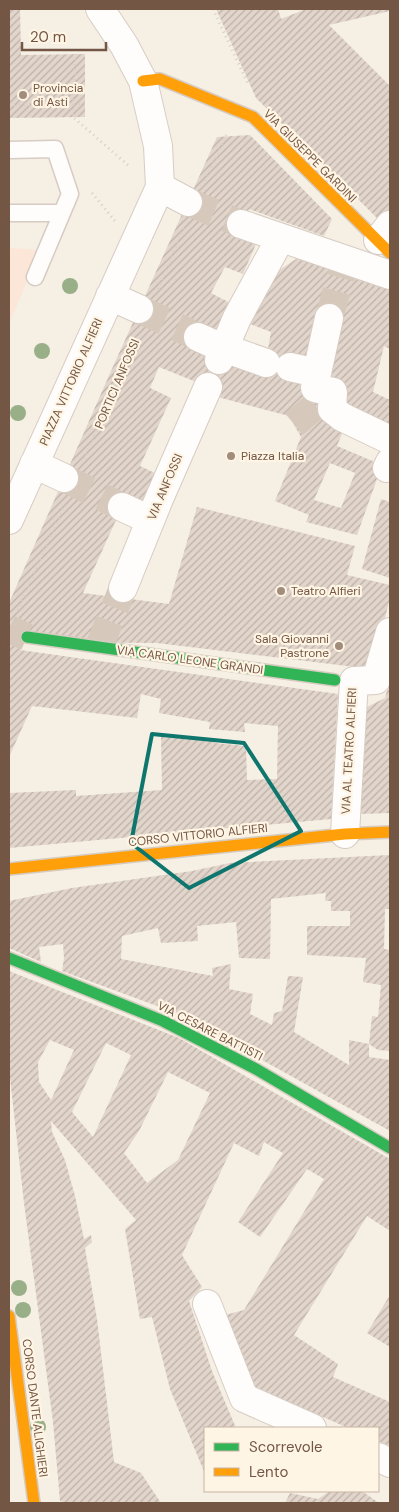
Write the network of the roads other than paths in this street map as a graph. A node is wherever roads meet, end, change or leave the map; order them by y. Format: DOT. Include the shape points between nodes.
graph roads {
  1 [pos="100,9"];
  2 [pos="143,81"];
  3 [pos="9,150"];
  4 [pos="160,187"];
  5 [pos="192,204"];
  6 [pos="9,213"];
  7 [pos="62,213"];
  8 [pos="242,224"];
  9 [pos="280,238"];
  10 [pos="386,239"];
  11 [pos="390,275"];
  12 [pos="35,278"];
  13 [pos="110,296"];
  14 [pos="144,312"];
  15 [pos="329,318"];
  16 [pos="208,387"];
  17 [pos="328,396"];
  18 [pos="390,440"];
  19 [pos="34,464"];
  20 [pos="70,481"];
  21 [pos="122,506"];
  22 [pos="9,520"];
  23 [pos="150,520"];
  24 [pos="123,588"];
  25 [pos="390,632"];
  26 [pos="27,636"];
  27 [pos="344,681"];
  28 [pos="390,832"];
  29 [pos="344,834"];
  30 [pos="9,869"];
  31 [pos="9,958"];
  32 [pos="390,1148"];
  33 [pos="207,1304"];
  34 [pos="9,1316"];
  35 [pos="310,1427"];
  36 [pos="34,1503"];
  1 -- 2 [label="street"];
  2 -- 4 [label="street" via="158,146"];
  2 -- 10 [label="street, VIA GIUSEPPE GARDINI" via="160,79 253,117 342,207"];
  3 -- 7 [label="lane" via="55,149 70,194"];
  4 -- 5 [label="street"];
  4 -- 13 [label="street, PIAZZA VITTORIO ALFIERI"];
  6 -- 7 [label="lane"];
  7 -- 12 [label="lane"];
  8 -- 9 [label="street"];
  9 -- 11 [label="street" via="344,266"];
  9 -- 17 [label="street" via="237,318 215,348 278,365"];
  13 -- 14 [label="street"];
  13 -- 19 [label="street, PIAZZA VITTORIO ALFIERI"];
  15 -- 17 [label="street"];
  16 -- 23 [label="street, VIA ANFOSSI"];
  17 -- 18 [label="street"];
  19 -- 20 [label="street"];
  19 -- 22 [label="street, PIAZZA VITTORIO ALFIERI"];
  21 -- 23 [label="street"];
  23 -- 24 [label="street, VIA ANFOSSI"];
  25 -- 27 [label="street, VIA AL TEATRO ALFIERI" via="376,680"];
  26 -- 27 [label="street, VIA CARLO LEONE GRANDI"];
  27 -- 29 [label="street, VIA AL TEATRO ALFIERI"];
  28 -- 29 [label="street, CORSO VITTORIO ALFIERI"];
  29 -- 30 [label="street, CORSO VITTORIO ALFIERI"];
  31 -- 32 [label="street, VIA CESARE BATTISTI" via="163,1021 256,1069"];
  33 -- 35 [label="street" via="244,1398"];
  34 -- 36 [label="street, CORSO DANTE ALIGHIERI"];
}
